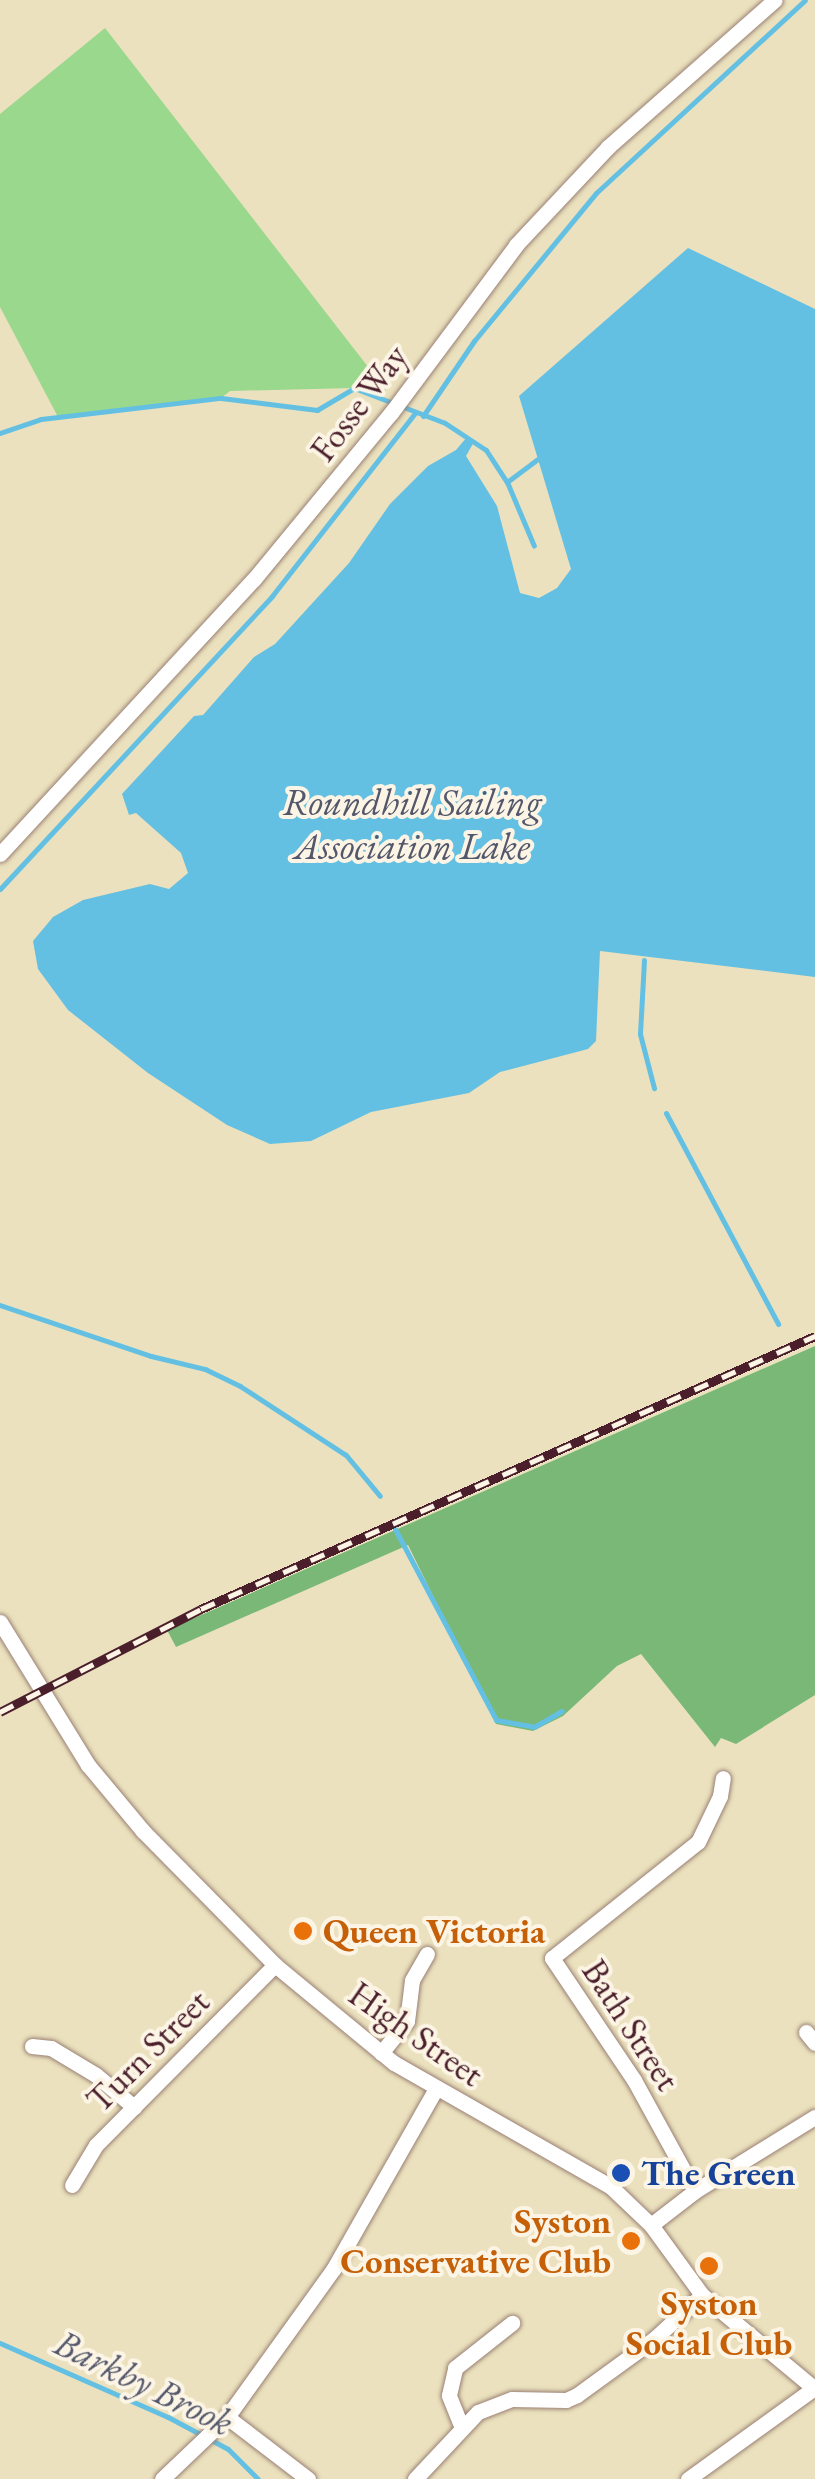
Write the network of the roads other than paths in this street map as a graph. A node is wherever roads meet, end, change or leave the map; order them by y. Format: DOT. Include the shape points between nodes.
graph roads {
  1 [pos="775,0"];
  2 [pos="0,854"];
  3 [pos="0,1622"];
  4 [pos="723,1778"];
  5 [pos="426,1954"];
  6 [pos="275,1966"];
  7 [pos="32,2046"];
  8 [pos="381,2053"];
  9 [pos="435,2090"];
  10 [pos="134,2106"];
  11 [pos="815,2116"];
  12 [pos="72,2185"];
  13 [pos="695,2190"];
  14 [pos="651,2225"];
  15 [pos="702,2295"];
  16 [pos="512,2323"];
  17 [pos="494,2335"];
  18 [pos="505,2350"];
  19 [pos="814,2388"];
  20 [pos="226,2417"];
  21 [pos="462,2428"];
  22 [pos="162,2479"];
  23 [pos="308,2479"];
  24 [pos="415,2479"];
  25 [pos="688,2479"];
  1 -- 2 [label="street, Fosse Way" via="576,180 516,245 391,414 254,579"];
  3 -- 6 [label="street, High Street" via="88,1765"];
  4 -- 13 [label="street, Bath Street" via="698,1842 552,1958 634,2080"];
  5 -- 8 [label="street" via="412,1980 407,2022"];
  6 -- 8 [label="street, High Street"];
  6 -- 10 [label="street, Turn Street"];
  7 -- 10 [label="street" via="51,2048"];
  8 -- 9 [label="street, High Street"];
  9 -- 14 [label="street, High Street" via="610,2186"];
  9 -- 20 [label="street" via="334,2268"];
  10 -- 12 [label="street, Turn Street" via="96,2145"];
  11 -- 13 [label="street"];
  13 -- 14 [label="street"];
  14 -- 15 [label="street, High Street"];
  15 -- 19 [label="street, High Street"];
  15 -- 21 [label="street" via="587,2390 566,2400 529,2398 478,2412"];
  16 -- 17 [label="street"];
  17 -- 18 [label="street"];
  17 -- 21 [label="street" via="462,2350 449,2382 450,2404"];
  19 -- 25 [label="street"];
  20 -- 22 [label="street"];
  20 -- 23 [label="street"];
  21 -- 24 [label="street"];
}
